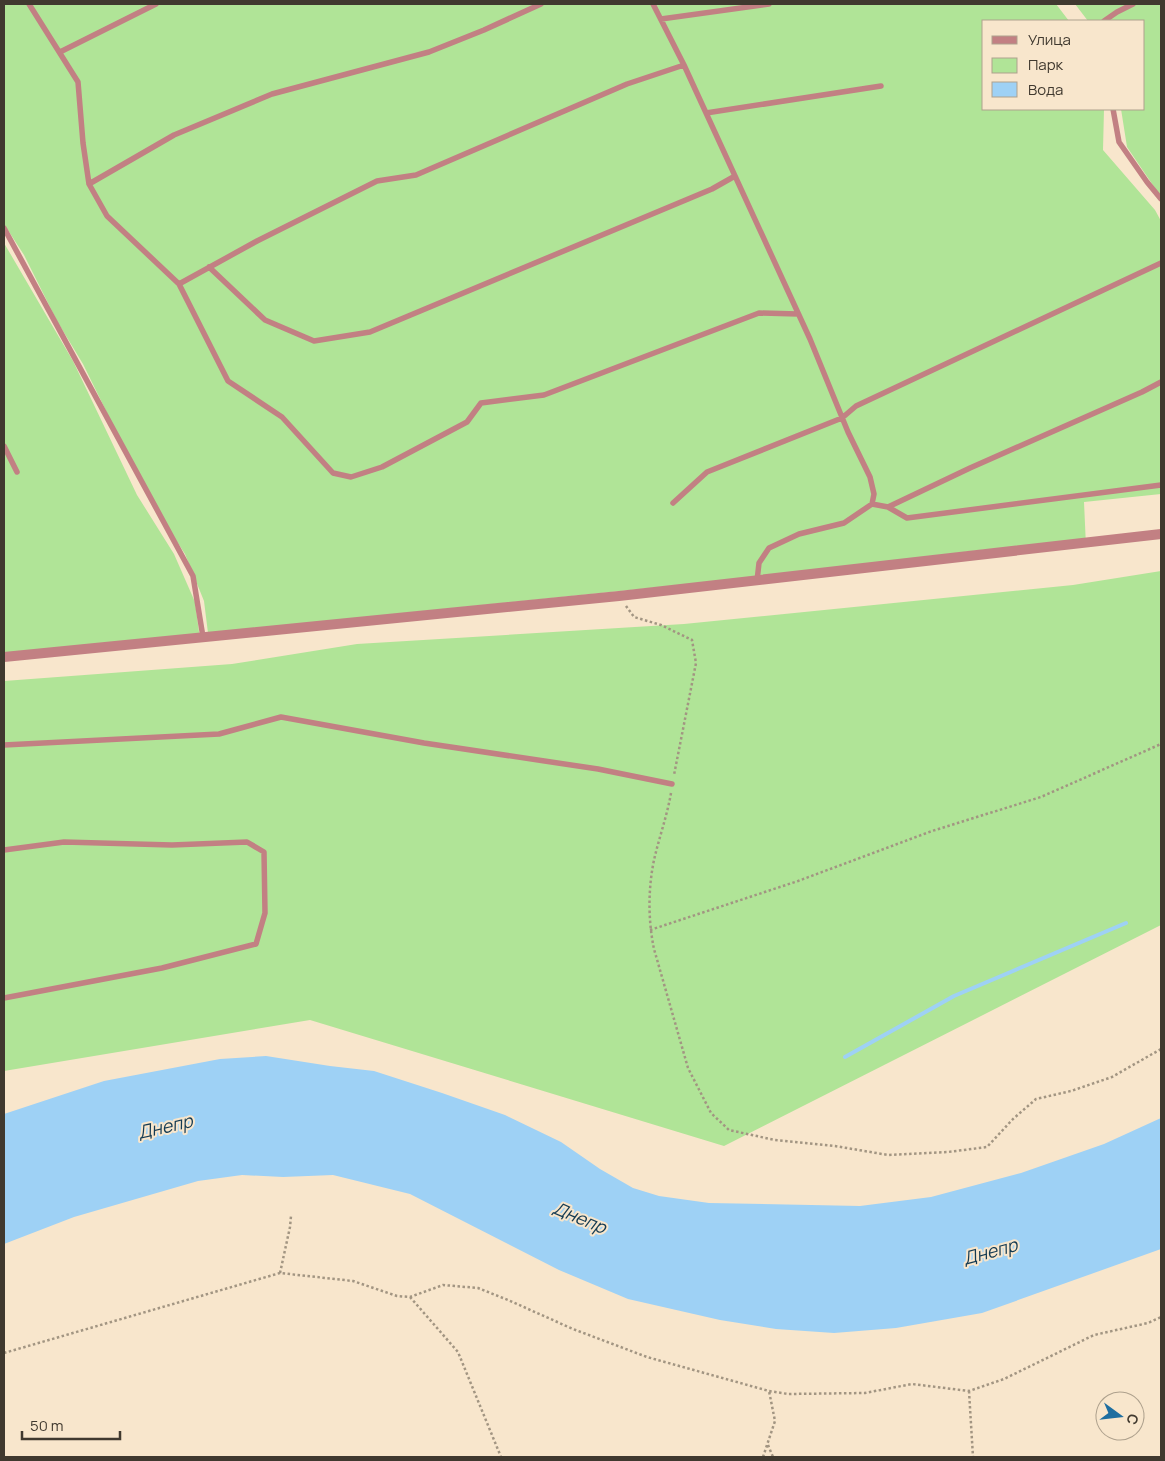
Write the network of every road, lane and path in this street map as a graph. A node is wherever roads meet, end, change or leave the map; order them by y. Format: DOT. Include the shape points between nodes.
graph roads {
  1 [pos="29,4"];
  2 [pos="156,4"];
  3 [pos="540,4"];
  4 [pos="653,4"];
  5 [pos="769,4"];
  6 [pos="1133,4"];
  7 [pos="661,19"];
  8 [pos="1105,20"];
  9 [pos="60,52"];
  10 [pos="684,65"];
  11 [pos="881,86"];
  12 [pos="1113,110"];
  13 [pos="706,113"];
  14 [pos="735,176"];
  15 [pos="89,184"];
  16 [pos="1161,199"];
  17 [pos="4,228"];
  18 [pos="1161,262"];
  19 [pos="209,267"];
  20 [pos="178,284"];
  21 [pos="798,314"];
  22 [pos="1161,382"];
  23 [pos="842,418"];
  24 [pos="4,446"];
  25 [pos="17,472"];
  26 [pos="1161,485"];
  27 [pos="673,503"];
  28 [pos="872,504"];
  29 [pos="888,508"];
  30 [pos="1161,534"];
  31 [pos="757,581"];
  32 [pos="619,596"];
  33 [pos="203,637"];
  34 [pos="4,657"];
  35 [pos="4,744"];
  36 [pos="1161,744"];
  37 [pos="672,784"];
  38 [pos="4,850"];
  39 [pos="650,930"];
  40 [pos="4,998"];
  41 [pos="1161,1049"];
  42 [pos="291,1216"];
  43 [pos="280,1273"];
  44 [pos="410,1297"];
  45 [pos="1161,1317"];
  46 [pos="4,1353"];
  47 [pos="769,1391"];
  48 [pos="969,1391"];
  49 [pos="767,1444"];
  50 [pos="501,1457"];
  51 [pos="763,1457"];
  52 [pos="773,1457"];
  53 [pos="973,1457"];
  1 -- 9 [label="lane"];
  2 -- 9 [label="lane"];
  3 -- 15 [label="lane" via="429,52 272,94 174,135"];
  4 -- 7 [label="lane"];
  5 -- 7 [label="lane"];
  6 -- 8 [label="lane"];
  7 -- 10 [label="lane"];
  9 -- 15 [label="lane" via="78,82"];
  10 -- 13 [label="lane"];
  10 -- 19 [label="lane" via="627,84 416,175 377,181"];
  11 -- 13 [label="lane"];
  12 -- 16 [label="lane" via="1119,142"];
  13 -- 14 [label="lane"];
  14 -- 19 [label="lane" via="712,189 370,332 314,341 265,320"];
  14 -- 21 [label="lane"];
  15 -- 20 [label="lane" via="107,216"];
  17 -- 33 [label="lane" via="193,576"];
  18 -- 23 [label="lane" via="856,406"];
  19 -- 20 [label="lane"];
  20 -- 21 [label="lane" via="228,381 282,417 333,474 351,477 382,467 467,422 481,403 544,395 758,313"];
  21 -- 23 [label="lane"];
  22 -- 29 [label="lane"];
  23 -- 27 [label="lane" via="707,472"];
  23 -- 28 [label="lane" via="870,477 874,494"];
  24 -- 25 [label="lane"];
  26 -- 29 [label="lane" via="907,518"];
  28 -- 29 [label="lane"];
  28 -- 31 [label="lane" via="844,524 799,534 769,548 759,563"];
  30 -- 31 [label="street"];
  31 -- 32 [label="street"];
  32 -- 33 [label="street"];
  32 -- 37 [label="path" via="634,617 661,625 692,640 696,663"];
  33 -- 34 [label="street"];
  35 -- 37 [label="lane" via="219,734 281,717"];
  36 -- 39 [label="path" via="1041,797 932,831"];
  37 -- 39 [label="path" via="654,862"];
  38 -- 40 [label="lane" via="64,842 172,845 247,842 264,852 265,913 256,944 162,968"];
  39 -- 41 [label="path" via="688,1068 710,1113 729,1130 775,1140 888,1155 987,1147 1012,1119 1036,1099 1071,1092 1112,1078"];
  42 -- 43 [label="path"];
  43 -- 44 [label="path" via="353,1281 397,1296"];
  43 -- 46 [label="path"];
  44 -- 47 [label="path" via="443,1285 478,1288 647,1357"];
  44 -- 50 [label="path" via="458,1352"];
  45 -- 48 [label="path" via="1094,1335 1004,1379"];
  47 -- 48 [label="path" via="788,1394 865,1393 912,1384"];
  47 -- 49 [label="path" via="774,1421"];
  48 -- 53 [label="path"];
  49 -- 51 [label="path"];
  49 -- 52 [label="path"];
}
